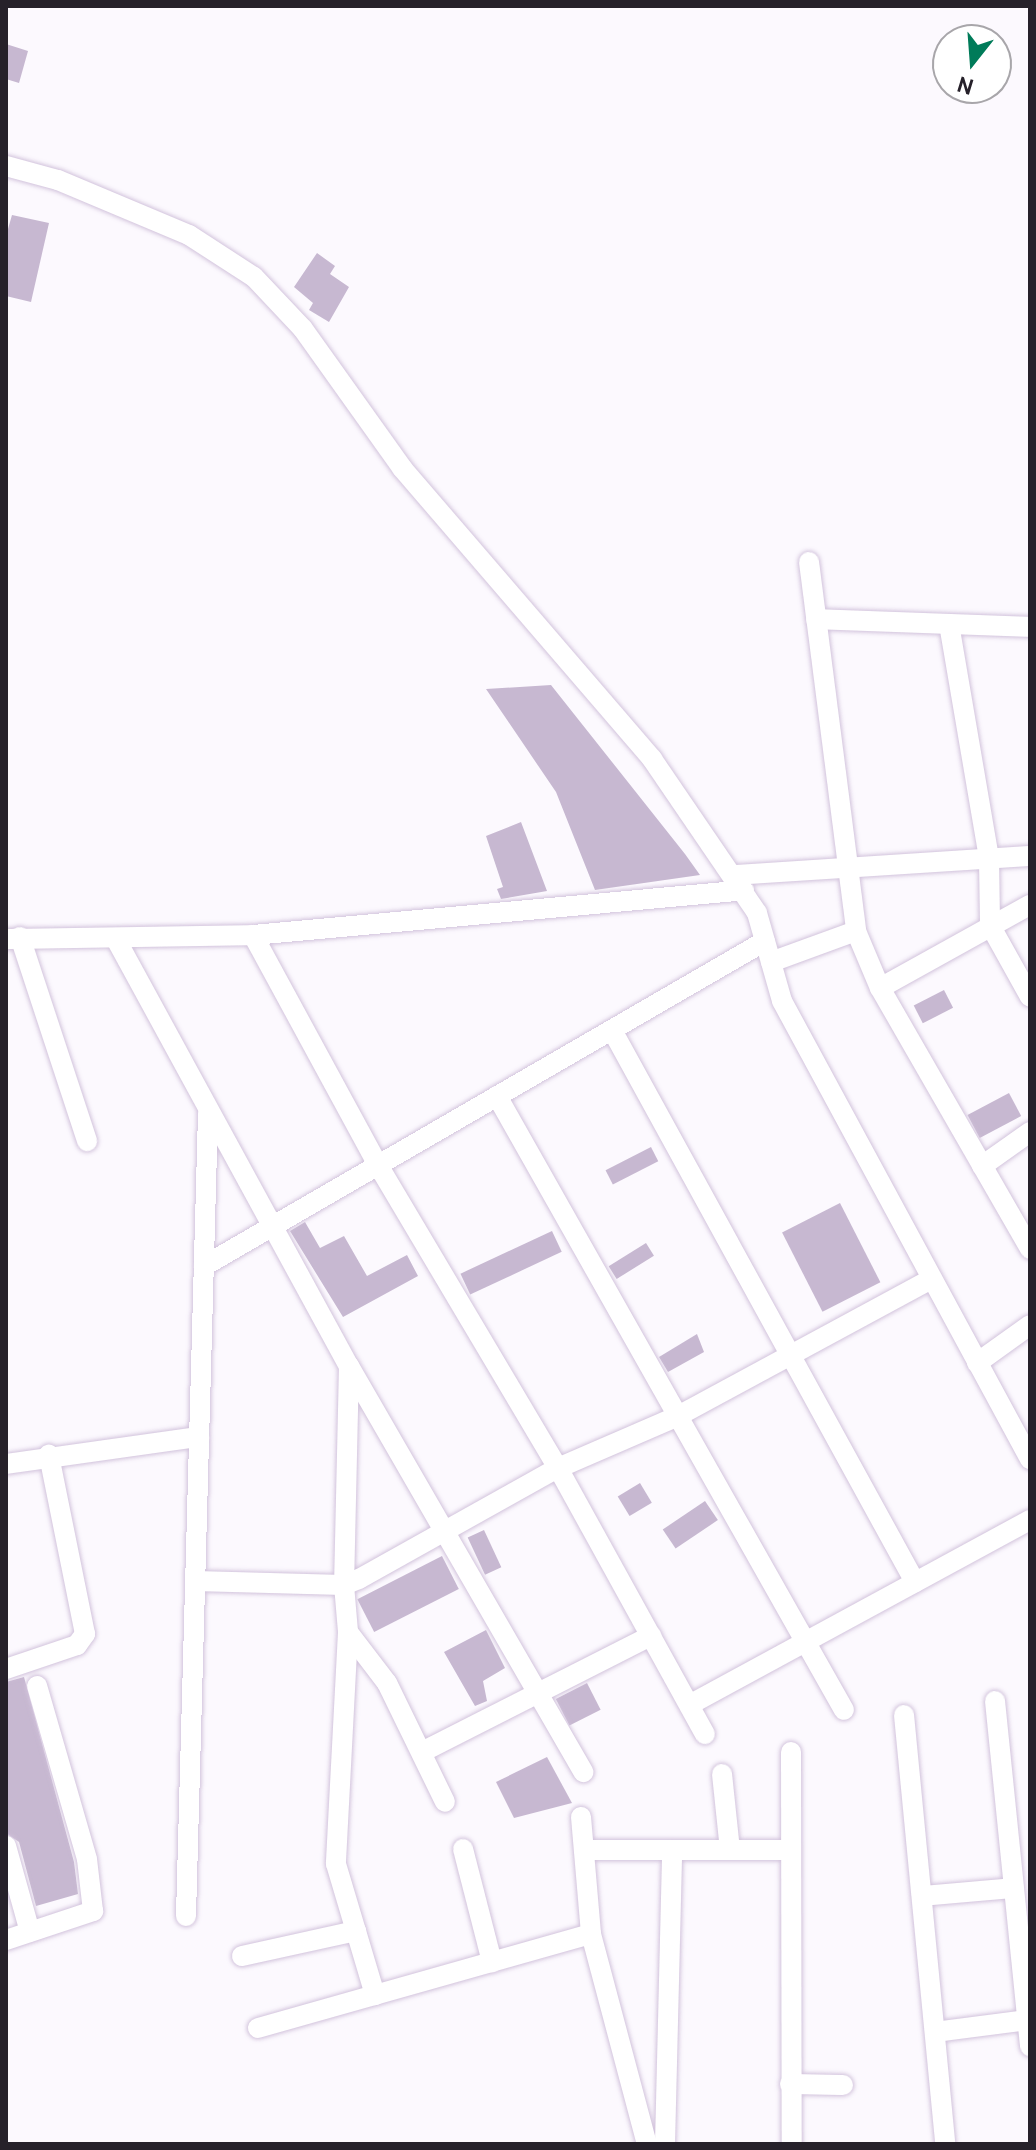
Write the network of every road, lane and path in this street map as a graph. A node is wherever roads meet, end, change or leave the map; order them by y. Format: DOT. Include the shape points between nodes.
graph roads {
  1 [pos="6,166"];
  2 [pos="809,562"];
  3 [pos="816,619"];
  4 [pos="949,624"];
  5 [pos="1030,627"];
  6 [pos="1030,856"];
  7 [pos="989,859"];
  8 [pos="847,868"];
  9 [pos="739,882"];
  10 [pos="1030,905"];
  11 [pos="990,925"];
  12 [pos="856,931"];
  13 [pos="253,935"];
  14 [pos="13,938"];
  15 [pos="117,941"];
  16 [pos="765,941"];
  17 [pos="771,962"];
  18 [pos="880,988"];
  19 [pos="1030,997"];
  20 [pos="612,1030"];
  21 [pos="497,1096"];
  22 [pos="208,1110"];
  23 [pos="1030,1132"];
  24 [pos="87,1141"];
  25 [pos="378,1165"];
  26 [pos="982,1166"];
  27 [pos="272,1227"];
  28 [pos="1030,1249"];
  29 [pos="204,1266"];
  30 [pos="931,1279"];
  31 [pos="1030,1325"];
  32 [pos="791,1355"];
  33 [pos="977,1363"];
  34 [pos="349,1366"];
  35 [pos="678,1416"];
  36 [pos="1025,1433"];
  37 [pos="199,1437"];
  38 [pos="49,1455"];
  39 [pos="1030,1459"];
  40 [pos="6,1464"];
  41 [pos="558,1468"];
  42 [pos="1030,1520"];
  43 [pos="445,1528"];
  44 [pos="195,1581"];
  45 [pos="915,1582"];
  46 [pos="344,1585"];
  47 [pos="348,1632"];
  48 [pos="651,1636"];
  49 [pos="805,1642"];
  50 [pos="6,1669"];
  51 [pos="37,1686"];
  52 [pos="536,1693"];
  53 [pos="995,1701"];
  54 [pos="691,1704"];
  55 [pos="844,1710"];
  56 [pos="904,1715"];
  57 [pos="705,1734"];
  58 [pos="422,1752"];
  59 [pos="791,1752"];
  60 [pos="583,1772"];
  61 [pos="722,1774"];
  62 [pos="445,1802"];
  63 [pos="581,1817"];
  64 [pos="6,1846"];
  65 [pos="463,1849"];
  66 [pos="584,1850"];
  67 [pos="672,1850"];
  68 [pos="730,1850"];
  69 [pos="790,1850"];
  70 [pos="1014,1888"];
  71 [pos="922,1896"];
  72 [pos="186,1916"];
  73 [pos="356,1931"];
  74 [pos="30,1932"];
  75 [pos="591,1934"];
  76 [pos="6,1940"];
  77 [pos="242,1956"];
  78 [pos="492,1962"];
  79 [pos="375,1995"];
  80 [pos="1027,2020"];
  81 [pos="258,2028"];
  82 [pos="935,2032"];
  83 [pos="1030,2046"];
  84 [pos="790,2084"];
  85 [pos="843,2085"];
  86 [pos="647,2144"];
  87 [pos="665,2144"];
  88 [pos="792,2144"];
  89 [pos="945,2144"];
  1 -- 9 [label="street" via="58,180 189,235 254,277 303,329 402,468 652,759"];
  2 -- 3 [label="street"];
  3 -- 4 [label="street"];
  3 -- 8 [label="street"];
  4 -- 5 [label="street"];
  4 -- 7 [label="street"];
  6 -- 7 [label="street"];
  7 -- 8 [label="street"];
  7 -- 11 [label="street"];
  8 -- 9 [label="street"];
  8 -- 12 [label="street"];
  9 -- 13 [label="street"];
  9 -- 16 [label="street"];
  10 -- 11 [label="street"];
  11 -- 18 [label="street"];
  11 -- 19 [label="street"];
  12 -- 17 [label="street"];
  12 -- 18 [label="street"];
  13 -- 15 [label="street"];
  13 -- 25 [label="street"];
  14 -- 15 [label="street"];
  14 -- 24 [label="street"];
  15 -- 22 [label="street"];
  16 -- 17 [label="street"];
  16 -- 20 [label="street"];
  17 -- 30 [label="street" via="782,1001"];
  18 -- 26 [label="street"];
  20 -- 21 [label="street"];
  20 -- 32 [label="street"];
  21 -- 25 [label="street"];
  21 -- 35 [label="street"];
  22 -- 27 [label="street"];
  22 -- 29 [label="street"];
  23 -- 26 [label="street"];
  25 -- 27 [label="street"];
  25 -- 41 [label="street"];
  26 -- 28 [label="street"];
  27 -- 29 [label="street"];
  27 -- 34 [label="street"];
  29 -- 37 [label="street"];
  30 -- 32 [label="street"];
  30 -- 33 [label="street"];
  31 -- 33 [label="street"];
  32 -- 35 [label="street"];
  32 -- 45 [label="street"];
  33 -- 36 [label="street"];
  34 -- 43 [label="street"];
  34 -- 46 [label="street"];
  35 -- 41 [label="street"];
  35 -- 49 [label="street"];
  36 -- 39 [label="street"];
  37 -- 38 [label="street"];
  37 -- 44 [label="street"];
  38 -- 40 [label="street"];
  38 -- 50 [label="street" via="85,1634 77,1645"];
  41 -- 43 [label="street"];
  41 -- 48 [label="street"];
  42 -- 45 [label="street"];
  43 -- 46 [label="street"];
  43 -- 52 [label="street"];
  44 -- 46 [label="street"];
  44 -- 72 [label="street"];
  45 -- 49 [label="street"];
  46 -- 47 [label="street"];
  47 -- 58 [label="street" via="387,1683"];
  47 -- 73 [label="street" via="336,1864"];
  48 -- 52 [label="street"];
  48 -- 54 [label="street"];
  49 -- 54 [label="street"];
  49 -- 55 [label="street"];
  51 -- 74 [label="street" via="87,1859 93,1911"];
  52 -- 58 [label="street"];
  52 -- 60 [label="street"];
  53 -- 70 [label="street"];
  54 -- 57 [label="street"];
  56 -- 71 [label="street"];
  58 -- 62 [label="street"];
  59 -- 69 [label="street"];
  61 -- 68 [label="street"];
  63 -- 66 [label="street"];
  64 -- 74 [label="street"];
  65 -- 78 [label="street"];
  66 -- 67 [label="street"];
  66 -- 75 [label="street"];
  67 -- 68 [label="street"];
  67 -- 87 [label="street"];
  68 -- 69 [label="street"];
  69 -- 84 [label="street"];
  70 -- 71 [label="street"];
  70 -- 80 [label="street"];
  71 -- 82 [label="street"];
  73 -- 77 [label="street"];
  73 -- 79 [label="street"];
  74 -- 76 [label="street"];
  75 -- 78 [label="street"];
  75 -- 86 [label="street"];
  78 -- 79 [label="street"];
  79 -- 81 [label="street"];
  80 -- 82 [label="street"];
  80 -- 83 [label="street"];
  82 -- 89 [label="street"];
  84 -- 85 [label="street"];
  84 -- 88 [label="street"];
}
